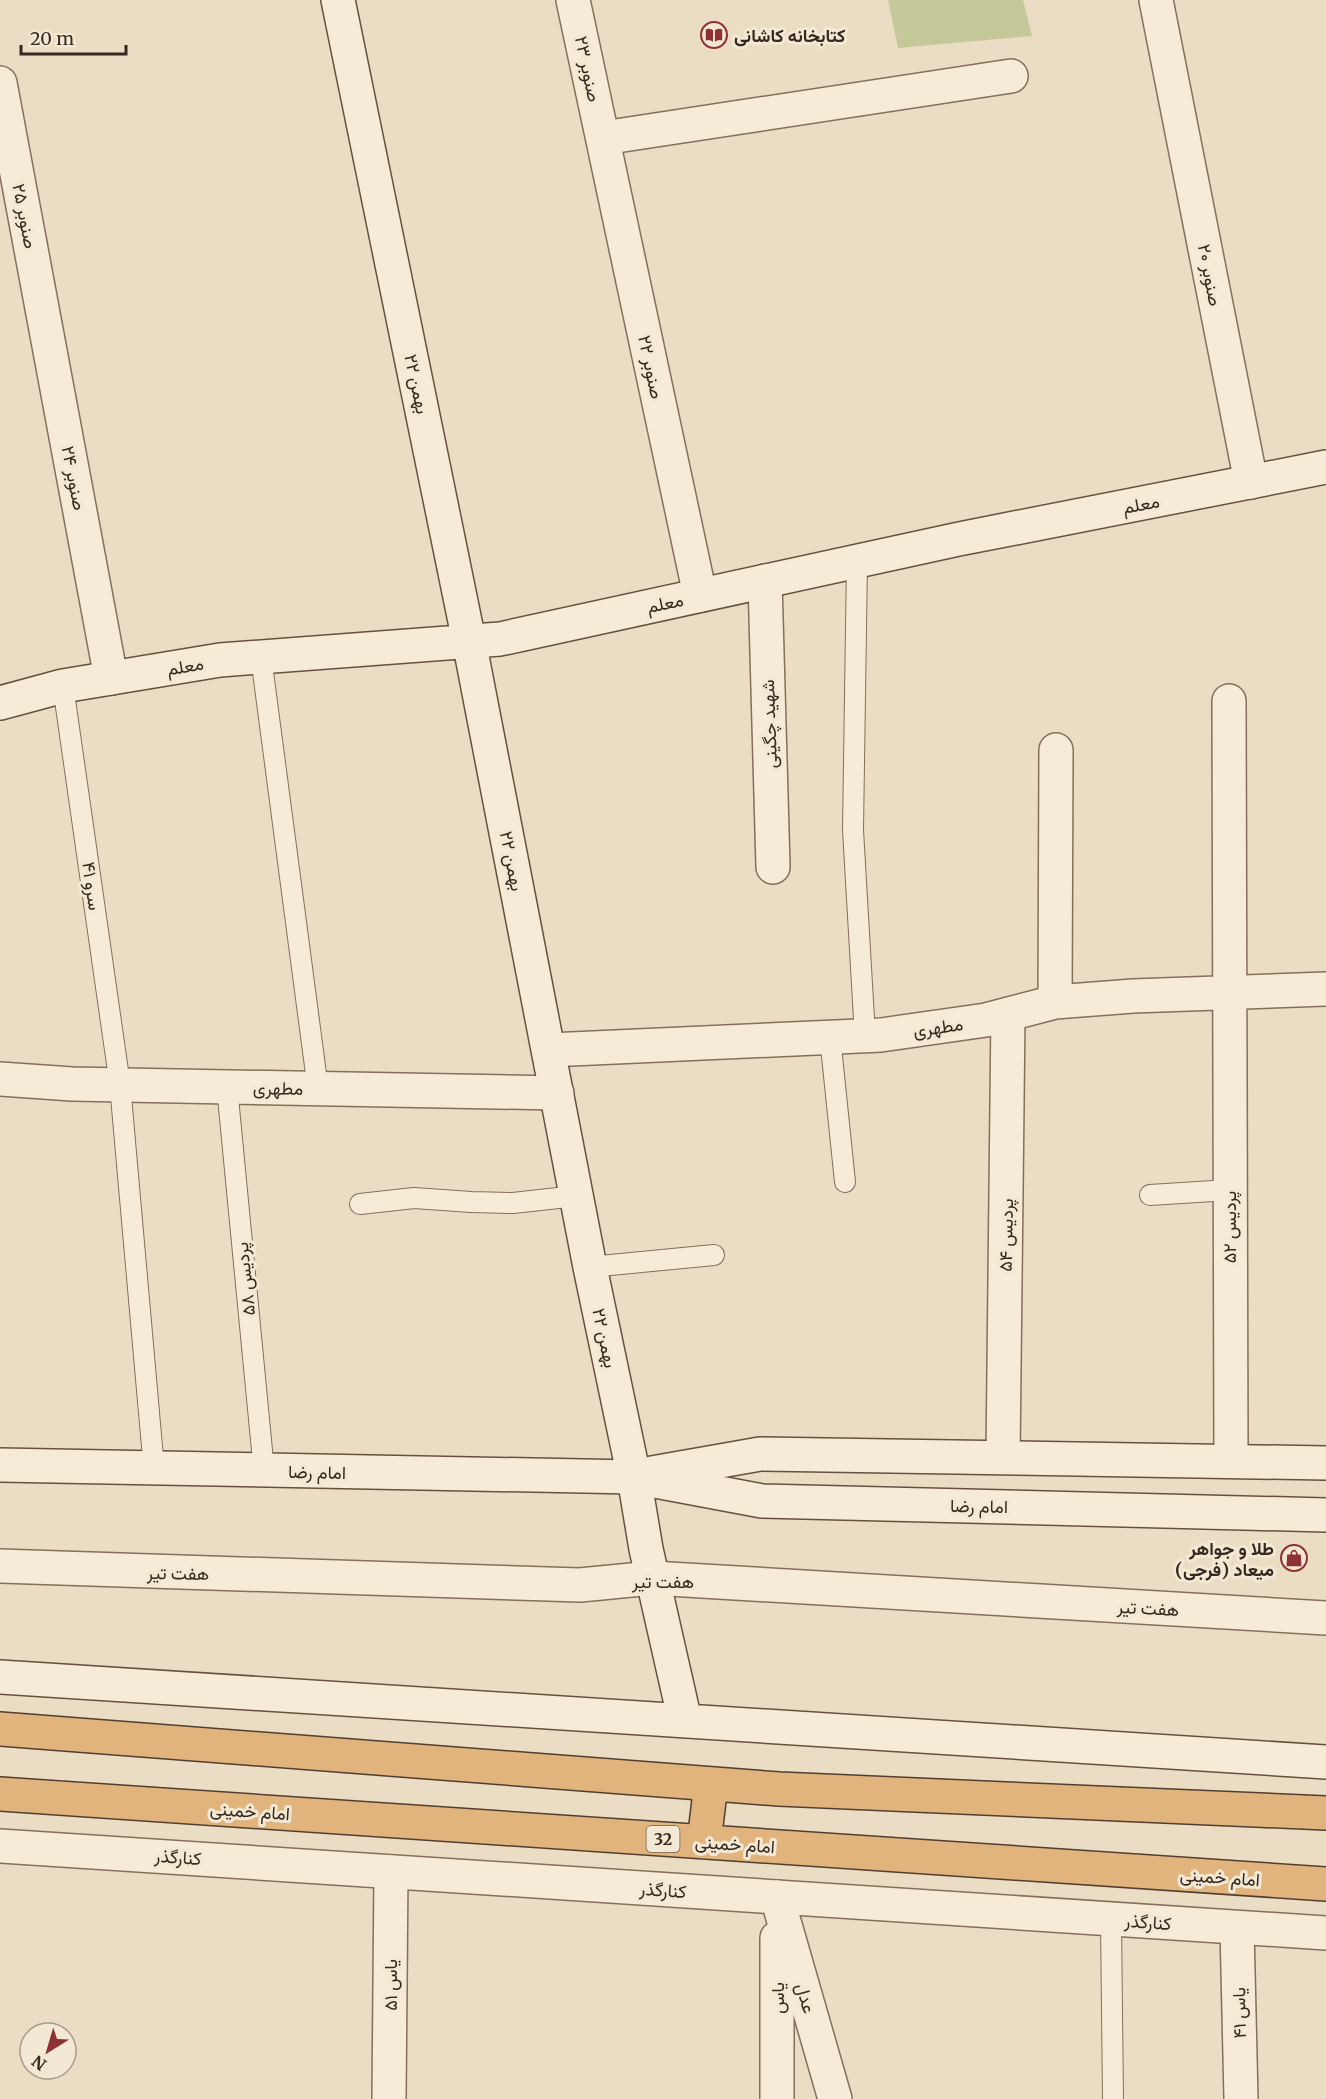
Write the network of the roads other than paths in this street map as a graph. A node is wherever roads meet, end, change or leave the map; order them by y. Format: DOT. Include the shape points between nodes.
graph roads {
  1 [pos="339,0"];
  2 [pos="573,0"];
  3 [pos="1156,0"];
  4 [pos="1011,76"];
  5 [pos="0,83"];
  6 [pos="603,138"];
  7 [pos="36,278"];
  8 [pos="1326,467"];
  9 [pos="1251,482"];
  10 [pos="857,562"];
  11 [pos="765,581"];
  12 [pos="700,595"];
  13 [pos="469,641"];
  14 [pos="261,657"];
  15 [pos="111,678"];
  16 [pos="63,686"];
  17 [pos="1228,701"];
  18 [pos="0,703"];
  19 [pos="1056,750"];
  20 [pos="773,867"];
  21 [pos="1326,989"];
  22 [pos="1228,992"];
  23 [pos="1055,1002"];
  24 [pos="1008,1014"];
  25 [pos="866,1035"];
  26 [pos="830,1037"];
  27 [pos="549,1050"];
  28 [pos="0,1079"];
  29 [pos="120,1085"];
  30 [pos="227,1087"];
  31 [pos="318,1089"];
  32 [pos="557,1093"];
  33 [pos="845,1182"];
  34 [pos="1229,1190"];
  35 [pos="1150,1195"];
  36 [pos="576,1196"];
  37 [pos="360,1204"];
  38 [pos="714,1255"];
  39 [pos="590,1267"];
  40 [pos="1003,1456"];
  41 [pos="1231,1461"];
  42 [pos="1326,1463"];
  43 [pos="0,1465"];
  44 [pos="154,1469"];
  45 [pos="264,1471"];
  46 [pos="634,1477"];
  47 [pos="1326,1515"];
  48 [pos="0,1566"];
  49 [pos="652,1578"];
  50 [pos="1326,1618"];
  51 [pos="0,1677"];
  52 [pos="685,1721"];
  53 [pos="0,1729"];
  54 [pos="1326,1762"];
  55 [pos="711,1784"];
  56 [pos="0,1794"];
  57 [pos="1326,1813"];
  58 [pos="704,1842"];
  59 [pos="0,1846"];
  60 [pos="391,1872"];
  61 [pos="1326,1884"];
  62 [pos="777,1897"];
  63 [pos="1111,1920"];
  64 [pos="1237,1928"];
  65 [pos="1326,1934"];
  66 [pos="389,2099"];
  67 [pos="777,2099"];
  68 [pos="835,2099"];
  69 [pos="1113,2099"];
  70 [pos="1241,2099"];
  1 -- 13 [label="street, ۲۲ بهمن"];
  2 -- 6 [label="street, صنوبر ۲۳"];
  3 -- 9 [label="street, صنوبر ۲۰"];
  4 -- 6 [label="street"];
  5 -- 7 [label="street, صنوبر ۲۵"];
  6 -- 12 [label="street, صنوبر ۲۲"];
  7 -- 15 [label="street, صنوبر ۲۴"];
  8 -- 9 [label="street, معلم"];
  9 -- 10 [label="street, معلم"];
  10 -- 11 [label="street, معلم"];
  10 -- 25 [label="lane" via="854,830"];
  11 -- 12 [label="street, معلم"];
  11 -- 20 [label="street, شهید چگینی"];
  12 -- 13 [label="street, معلم" via="500,639"];
  13 -- 14 [label="street, معلم"];
  13 -- 27 [label="street, ۲۲ بهمن"];
  14 -- 15 [label="street, معلم"];
  14 -- 31 [label="lane"];
  15 -- 16 [label="street, معلم"];
  16 -- 18 [label="street, معلم"];
  16 -- 29 [label="lane, سرو ۴۱"];
  17 -- 22 [label="street, پردیس ۵۲"];
  19 -- 23 [label="street"];
  21 -- 22 [label="street, مطهری"];
  22 -- 23 [label="street, مطهری"];
  22 -- 34 [label="street, پردیس ۵۲"];
  23 -- 24 [label="street, مطهری"];
  24 -- 25 [label="street, مطهری"];
  24 -- 40 [label="street, پردیس ۵۴"];
  25 -- 26 [label="street, مطهری"];
  26 -- 27 [label="street, مطهری"];
  26 -- 33 [label="lane"];
  27 -- 32 [label="street, ۲۲ بهمن"];
  28 -- 29 [label="street, مطهری"];
  29 -- 30 [label="street, مطهری"];
  29 -- 44 [label="lane, سرو ۴۱"];
  30 -- 31 [label="street, مطهری"];
  30 -- 45 [label="lane, پردیس ۵۸"];
  31 -- 32 [label="street, مطهری"];
  32 -- 36 [label="street, ۲۲ بهمن"];
  34 -- 35 [label="lane"];
  34 -- 41 [label="street, پردیس ۵۲"];
  36 -- 37 [label="lane" via="513,1203 414,1198"];
  36 -- 39 [label="street, ۲۲ بهمن"];
  38 -- 39 [label="lane"];
  39 -- 46 [label="street, ۲۲ بهمن"];
  40 -- 41 [label="street, امام رضا"];
  40 -- 46 [label="street, امام رضا" via="760,1454"];
  41 -- 42 [label="street, امام رضا"];
  43 -- 44 [label="street, امام رضا"];
  44 -- 45 [label="street, امام رضا"];
  45 -- 46 [label="street, امام رضا"];
  46 -- 47 [label="street, امام رضا" via="762,1501"];
  46 -- 49 [label="street, ۲۲ بهمن"];
  48 -- 49 [label="street, هفت تیر" via="580,1585"];
  49 -- 50 [label="street, هفت تیر"];
  49 -- 52 [label="street, ۲۲ بهمن"];
  51 -- 52 [label="street"];
  52 -- 54 [label="street"];
  53 -- 55 [label="highway"];
  55 -- 57 [label="highway"];
  55 -- 58 [label="highway"];
  56 -- 58 [label="highway, امام خمینی / 32"];
  58 -- 61 [label="highway, امام خمینی / 32"];
  59 -- 60 [label="street, کنارگذر"];
  60 -- 62 [label="street, کنارگذر"];
  60 -- 66 [label="street, یاس ۵۱"];
  62 -- 63 [label="street, کنارگذر"];
  62 -- 67 [label="street, یاس"];
  62 -- 68 [label="street, عدل"];
  63 -- 64 [label="street, کنارگذر"];
  63 -- 69 [label="lane"];
  64 -- 65 [label="street, کنارگذر"];
  64 -- 70 [label="street, یاس ۴۱"];
}
